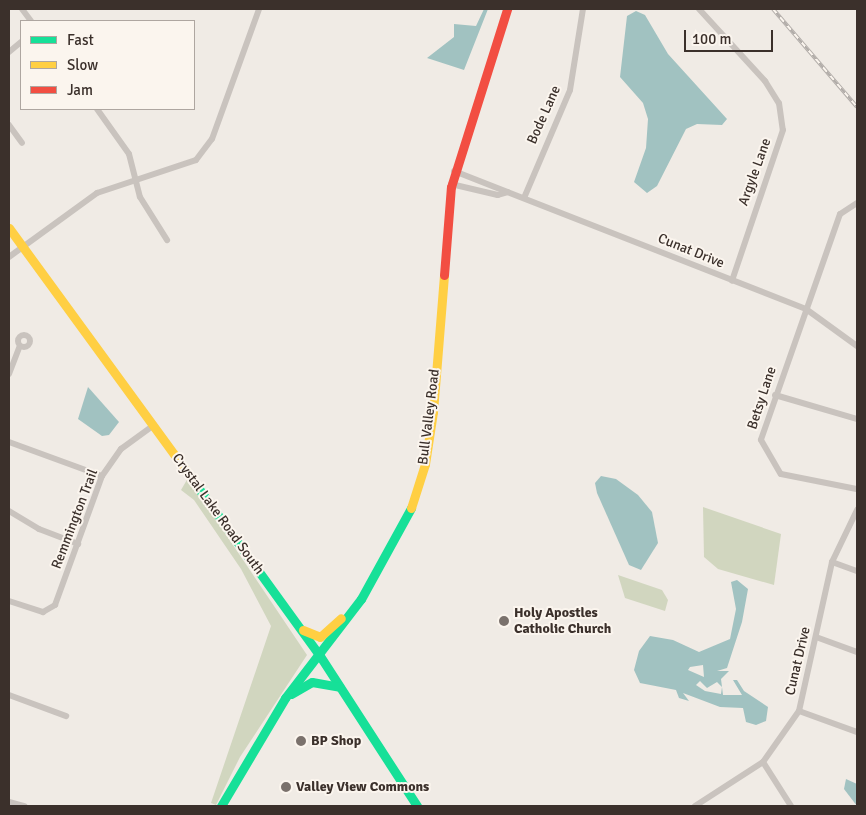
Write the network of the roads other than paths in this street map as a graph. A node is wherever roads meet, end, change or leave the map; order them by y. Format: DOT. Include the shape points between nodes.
graph roads {
  1 [pos="22,9"];
  2 [pos="259,9"];
  3 [pos="507,9"];
  4 [pos="583,9"];
  5 [pos="699,9"];
  6 [pos="30,20"];
  7 [pos="20,43"];
  8 [pos="9,52"];
  9 [pos="97,110"];
  10 [pos="9,125"];
  11 [pos="22,143"];
  12 [pos="454,171"];
  13 [pos="135,179"];
  14 [pos="451,184"];
  15 [pos="508,192"];
  16 [pos="524,198"];
  17 [pos="857,203"];
  18 [pos="9,228"];
  19 [pos="167,240"];
  20 [pos="23,248"];
  21 [pos="9,257"];
  22 [pos="732,281"];
  23 [pos="806,309"];
  24 [pos="20,346"];
  25 [pos="857,346"];
  26 [pos="9,374"];
  27 [pos="775,395"];
  28 [pos="857,419"];
  29 [pos="154,425"];
  30 [pos="9,442"];
  31 [pos="102,476"];
  32 [pos="857,489"];
  33 [pos="857,510"];
  34 [pos="9,511"];
  35 [pos="78,544"];
  36 [pos="832,562"];
  37 [pos="857,571"];
  38 [pos="361,599"];
  39 [pos="9,601"];
  40 [pos="300,628"];
  41 [pos="816,638"];
  42 [pos="857,652"];
  43 [pos="320,656"];
  44 [pos="340,687"];
  45 [pos="9,695"];
  46 [pos="285,698"];
  47 [pos="799,711"];
  48 [pos="66,716"];
  49 [pos="857,732"];
  50 [pos="763,762"];
  51 [pos="9,802"];
  52 [pos="24,806"];
  53 [pos="221,806"];
  54 [pos="417,806"];
  55 [pos="695,806"];
  56 [pos="791,806"];
  1 -- 6 [label="street"];
  2 -- 13 [label="street" via="212,139 196,160"];
  3 -- 12 [label="street, Bull Valley Road"];
  4 -- 16 [label="street, Bode Lane" via="570,90"];
  5 -- 22 [label="street, Argyle Lane" via="765,82 779,103 783,130"];
  7 -- 8 [label="street"];
  9 -- 13 [label="street" via="129,154"];
  10 -- 11 [label="street"];
  12 -- 14 [label="street, Bull Valley Road"];
  12 -- 15 [label="street, Cunat Drive"];
  13 -- 19 [label="street" via="151,217"];
  13 -- 20 [label="street" via="98,193"];
  14 -- 15 [label="street, Cunat Drive" via="498,195"];
  14 -- 38 [label="street, Bull Valley Road" via="425,464 410,510"];
  15 -- 16 [label="street, Cunat Drive"];
  16 -- 22 [label="street, Cunat Drive"];
  17 -- 23 [label="street, Betsy Lane" via="840,214"];
  18 -- 20 [label="street, Crystal Lake Road South"];
  20 -- 21 [label="street"];
  20 -- 29 [label="street, Crystal Lake Road South"];
  22 -- 23 [label="street, Cunat Drive"];
  23 -- 25 [label="street, Cunat Drive"];
  23 -- 27 [label="street, Betsy Lane"];
  24 -- 26 [label="street"];
  27 -- 28 [label="street"];
  27 -- 32 [label="street, Betsy Lane" via="761,440 771,464 795,480"];
  29 -- 31 [label="street, Remmington Trail" via="121,449"];
  29 -- 40 [label="street, Crystal Lake Road South"];
  30 -- 31 [label="street"];
  31 -- 35 [label="street, Remmington Trail"];
  33 -- 36 [label="street, Cunat Drive"];
  34 -- 35 [label="street" via="39,529"];
  35 -- 39 [label="street, Remmington Trail" via="58,601 50,609 40,611"];
  36 -- 37 [label="street"];
  36 -- 41 [label="street, Cunat Drive"];
  38 -- 40 [label="street" via="320,636"];
  38 -- 43 [label="street, Bull Valley Road"];
  40 -- 43 [label="street, Crystal Lake Road South"];
  41 -- 42 [label="street"];
  41 -- 47 [label="street, Cunat Drive"];
  43 -- 44 [label="street, Crystal Lake Road South"];
  43 -- 46 [label="street, Bull Valley Road"];
  44 -- 46 [label="street" via="312,682"];
  44 -- 54 [label="street, Crystal Lake Road South"];
  45 -- 48 [label="street"];
  46 -- 53 [label="street, Bull Valley Road"];
  47 -- 49 [label="street"];
  47 -- 50 [label="street, Cunat Drive"];
  50 -- 55 [label="street, Cunat Drive"];
  50 -- 56 [label="street"];
  51 -- 52 [label="street"];
}
